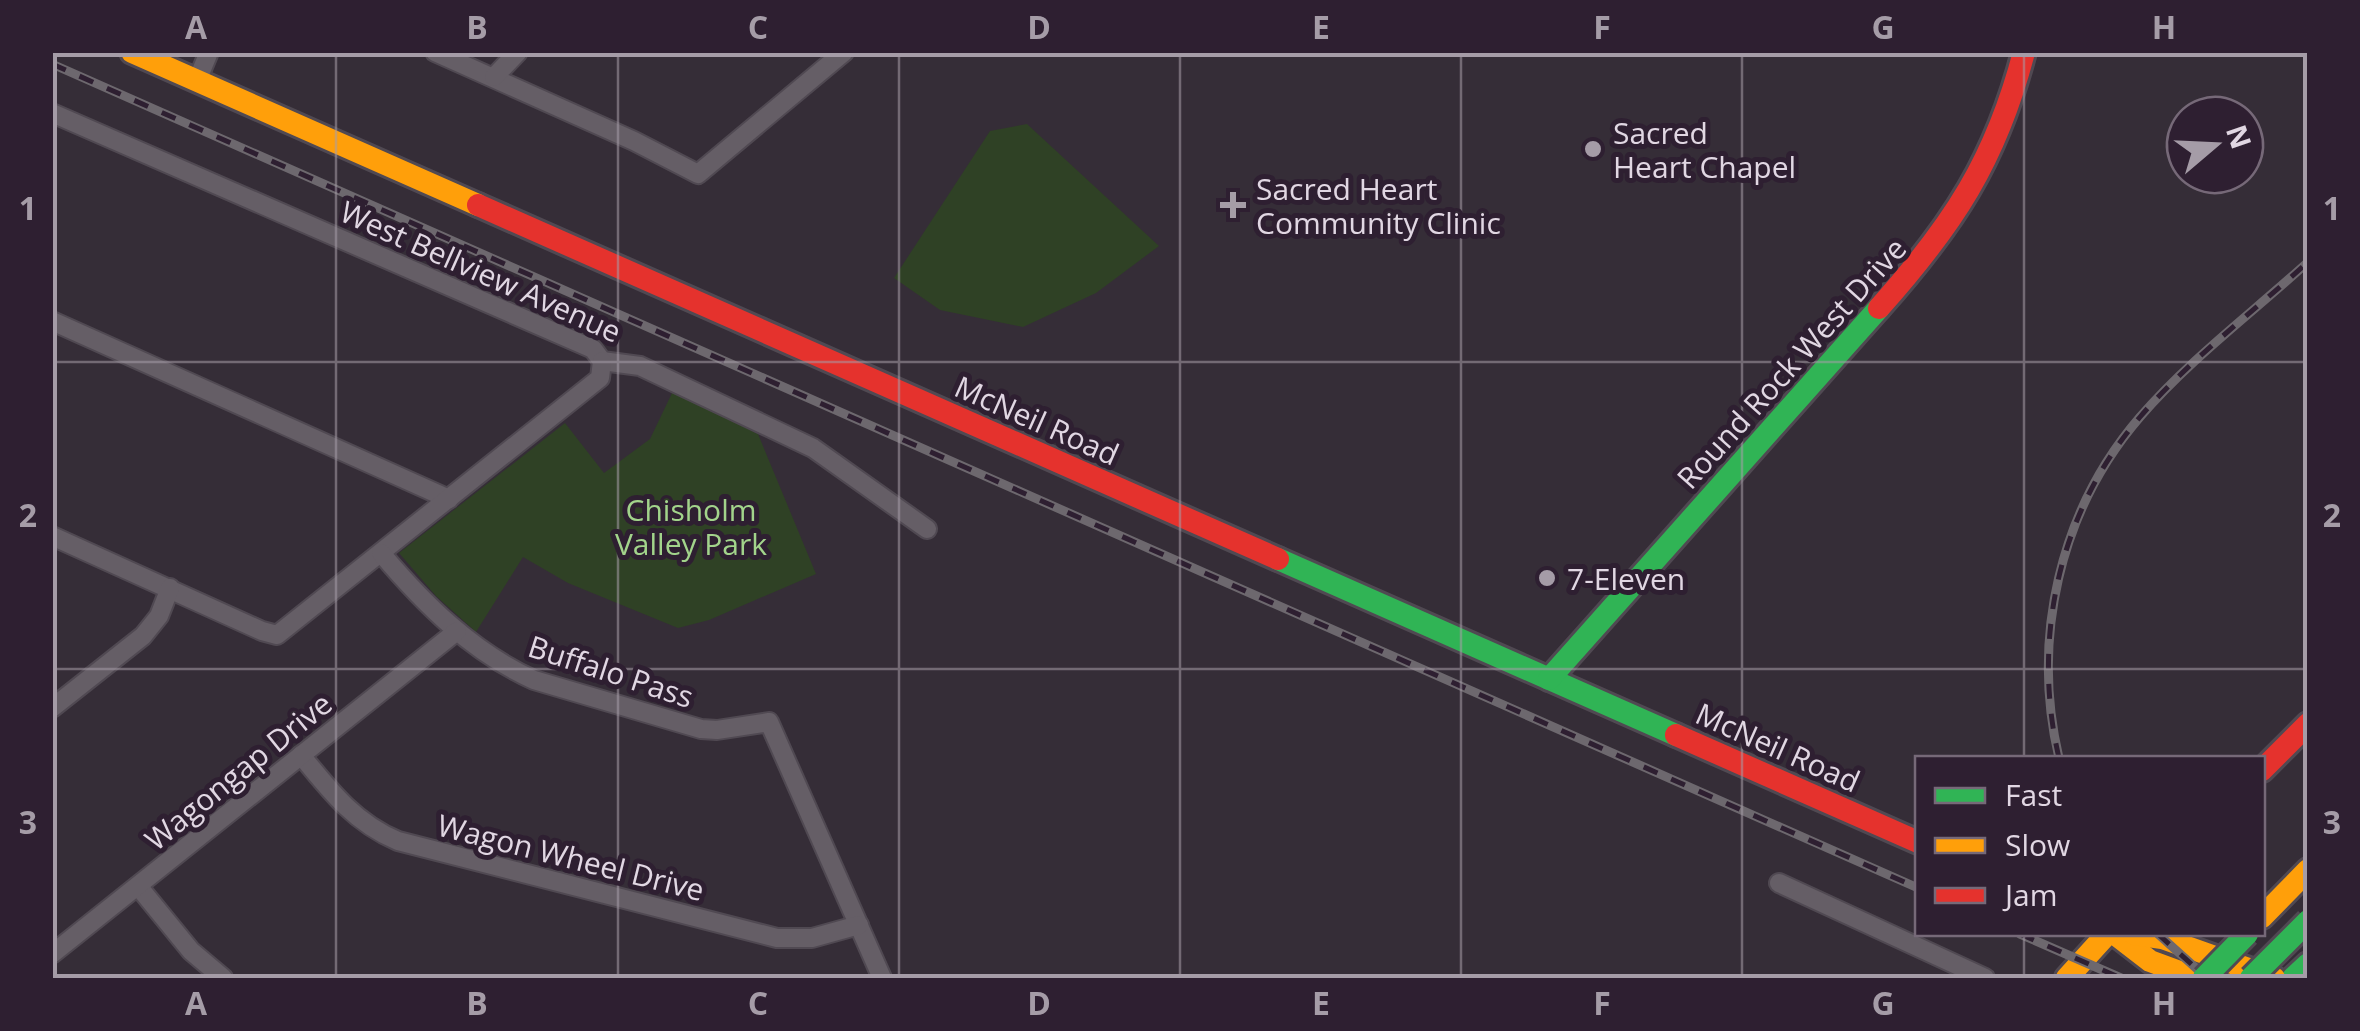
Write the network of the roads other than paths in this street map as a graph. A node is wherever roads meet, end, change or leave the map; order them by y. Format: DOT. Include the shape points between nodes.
graph roads {
  1 [pos="132,52"];
  2 [pos="209,52"];
  3 [pos="435,52"];
  4 [pos="518,52"];
  5 [pos="844,52"];
  6 [pos="2024,52"];
  7 [pos="494,77"];
  8 [pos="197,81"];
  9 [pos="52,113"];
  10 [pos="52,322"];
  11 [pos="602,361"];
  12 [pos="450,498"];
  13 [pos="927,529"];
  14 [pos="52,536"];
  15 [pos="381,553"];
  16 [pos="170,588"];
  17 [pos="457,631"];
  18 [pos="1548,679"];
  19 [pos="52,708"];
  20 [pos="2308,724"];
  21 [pos="302,755"];
  22 [pos="2265,767"];
  23 [pos="1915,841"];
  24 [pos="2308,870"];
  25 [pos="1780,883"];
  26 [pos="138,886"];
  27 [pos="2265,915"];
  28 [pos="2265,919"];
  29 [pos="2308,921"];
  30 [pos="859,925"];
  31 [pos="2109,936"];
  32 [pos="2114,936"];
  33 [pos="2148,936"];
  34 [pos="2245,936"];
  35 [pos="2308,937"];
  36 [pos="52,954"];
  37 [pos="2308,964"];
  38 [pos="223,978"];
  39 [pos="882,978"];
  40 [pos="1984,978"];
  41 [pos="2068,978"];
  42 [pos="2196,978"];
  43 [pos="2204,978"];
  44 [pos="2251,978"];
  45 [pos="2274,978"];
  46 [pos="2293,978"];
  1 -- 8 [label="main road, McNeil Road"];
  2 -- 8 [label="street"];
  3 -- 7 [label="street"];
  4 -- 7 [label="street"];
  5 -- 7 [label="street" via="698,174"];
  6 -- 18 [label="main road, Round Rock West Drive" via="1992,151 1930,252"];
  8 -- 18 [label="main road, McNeil Road"];
  9 -- 11 [label="street, West Bellview Avenue" via="593,349"];
  10 -- 12 [label="street"];
  11 -- 12 [label="street" via="600,378"];
  11 -- 13 [label="street, West Bellview Avenue" via="640,366 813,448"];
  12 -- 15 [label="street"];
  14 -- 16 [label="street"];
  15 -- 16 [label="street" via="277,635"];
  15 -- 17 [label="street, Buffalo Pass"];
  16 -- 19 [label="street" via="150,628"];
  17 -- 21 [label="street, Wagongap Drive"];
  17 -- 30 [label="street, Buffalo Pass" via="534,680 668,721 717,730 769,722"];
  18 -- 23 [label="main road, McNeil Road"];
  20 -- 22 [label="main road"];
  21 -- 26 [label="street, Wagongap Drive"];
  21 -- 30 [label="street, Wagon Wheel Drive" via="336,800 398,841 776,938 812,938"];
  24 -- 27 [label="main road"];
  25 -- 40 [label="street"];
  26 -- 36 [label="street, Wagongap Drive"];
  26 -- 38 [label="street" via="191,951"];
  28 -- 35 [label="main road"];
  29 -- 44 [label="main road, bridge"];
  30 -- 39 [label="street, Buffalo Pass"];
  31 -- 41 [label="main road"];
  32 -- 42 [label="main road"];
  33 -- 45 [label="main road"];
  34 -- 43 [label="main road, bridge"];
  37 -- 46 [label="main road"];
}
